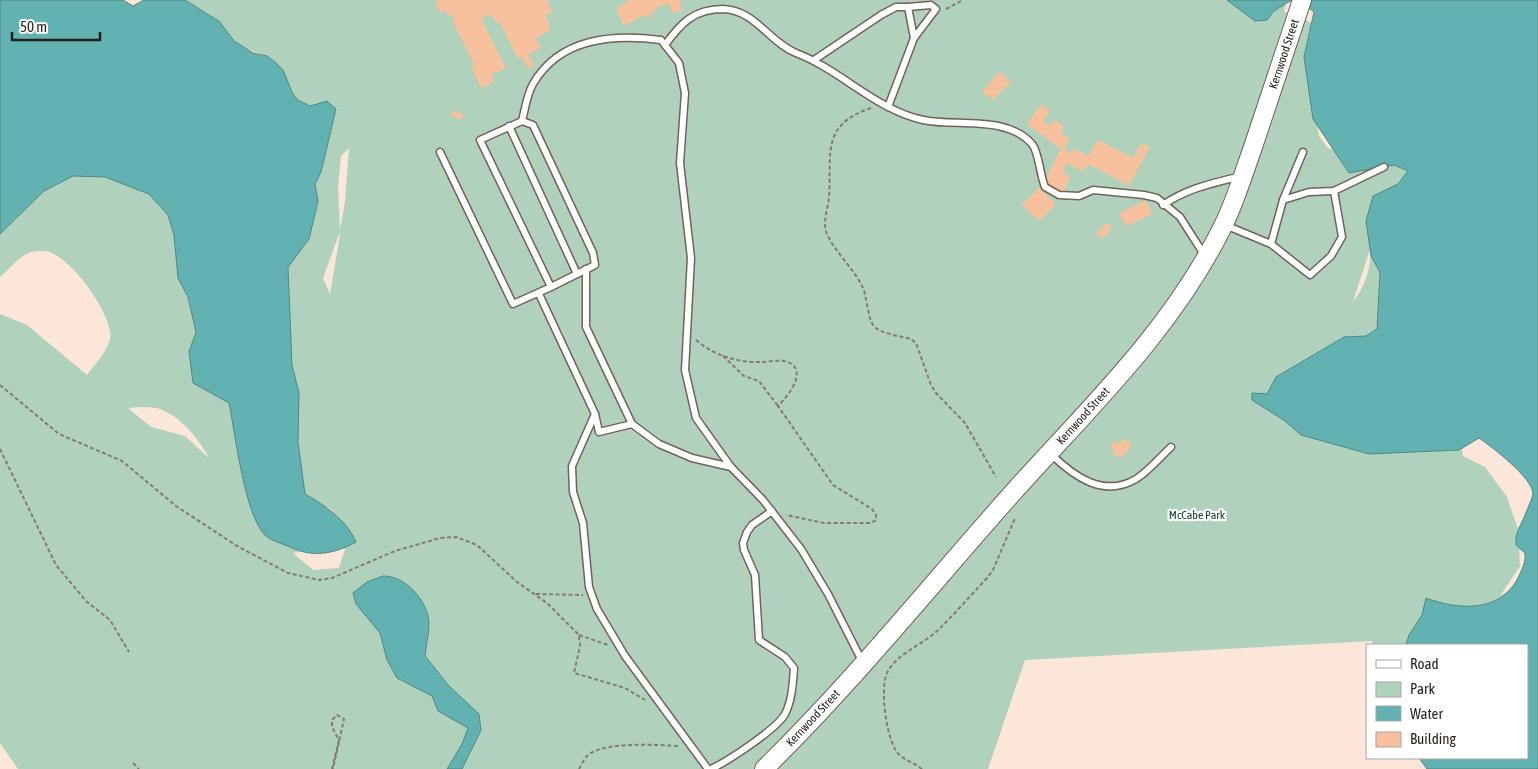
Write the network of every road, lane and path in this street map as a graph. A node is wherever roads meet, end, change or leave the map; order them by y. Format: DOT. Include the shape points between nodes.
graph roads {
  1 [pos="963,0"];
  2 [pos="1300,5"];
  3 [pos="908,7"];
  4 [pos="942,10"];
  5 [pos="914,38"];
  6 [pos="665,45"];
  7 [pos="814,60"];
  8 [pos="873,107"];
  9 [pos="888,107"];
  10 [pos="522,121"];
  11 [pos="510,126"];
  12 [pos="440,152"];
  13 [pos="1303,152"];
  14 [pos="1384,167"];
  15 [pos="1243,175"];
  16 [pos="1334,191"];
  17 [pos="1283,200"];
  18 [pos="1163,204"];
  19 [pos="1224,225"];
  20 [pos="1271,244"];
  21 [pos="1206,258"];
  22 [pos="586,269"];
  23 [pos="577,274"];
  24 [pos="550,287"];
  25 [pos="539,294"];
  26 [pos="688,331"];
  27 [pos="723,356"];
  28 [pos="0,385"];
  29 [pos="778,406"];
  30 [pos="595,414"];
  31 [pos="632,424"];
  32 [pos="1171,447"];
  33 [pos="0,449"];
  34 [pos="1050,453"];
  35 [pos="731,467"];
  36 [pos="996,477"];
  37 [pos="772,511"];
  38 [pos="1015,518"];
  39 [pos="589,587"];
  40 [pos="536,594"];
  41 [pos="579,635"];
  42 [pos="622,650"];
  43 [pos="129,652"];
  44 [pos="863,664"];
  45 [pos="662,710"];
  46 [pos="339,740"];
  47 [pos="687,746"];
  48 [pos="133,763"];
  49 [pos="139,769"];
  50 [pos="332,769"];
  51 [pos="579,769"];
  52 [pos="709,769"];
  53 [pos="764,769"];
  54 [pos="922,769"];
  1 -- 4 [label="path"];
  2 -- 15 [label="main road, Kernwood Street"];
  3 -- 5 [label="lane"];
  3 -- 5 [label="lane" via="921,4 936,9"];
  3 -- 7 [label="lane" via="881,15"];
  5 -- 9 [label="lane"];
  6 -- 7 [label="lane" via="682,22 704,11 724,9 743,13 775,42"];
  6 -- 10 [label="lane" via="661,40 618,36 578,44 554,59 533,84"];
  6 -- 26 [label="lane" via="679,63 685,93 680,163 691,258"];
  7 -- 9 [label="lane"];
  8 -- 36 [label="path" via="846,118 830,147 827,234 863,288 872,324 916,343 931,385 965,423"];
  9 -- 18 [label="lane" via="926,120 997,125 1022,136 1033,145 1045,187 1059,195 1079,196 1093,190 1144,195 1157,198"];
  10 -- 11 [label="lane"];
  10 -- 22 [label="lane" via="533,125 593,254 595,265"];
  11 -- 23 [label="lane"];
  11 -- 24 [label="lane" via="480,140"];
  12 -- 25 [label="lane" via="514,304"];
  13 -- 17 [label="lane"];
  14 -- 16 [label="lane"];
  15 -- 18 [label="lane" via="1196,188"];
  15 -- 19 [label="main road, Kernwood Street"];
  16 -- 17 [label="lane" via="1309,192"];
  16 -- 20 [label="lane" via="1342,237 1331,256 1310,275"];
  17 -- 20 [label="lane"];
  18 -- 21 [label="lane" via="1180,217"];
  19 -- 20 [label="lane"];
  19 -- 21 [label="main road, Kernwood Street"];
  21 -- 34 [label="main road, Kernwood Street" via="1181,300 1139,354"];
  22 -- 23 [label="lane"];
  22 -- 31 [label="lane" via="586,326"];
  23 -- 24 [label="lane"];
  24 -- 25 [label="lane"];
  25 -- 30 [label="lane"];
  26 -- 27 [label="path" via="705,348"];
  26 -- 35 [label="lane" via="686,370 696,418"];
  27 -- 29 [label="path" via="744,376 759,380"];
  27 -- 29 [label="path" via="759,362 789,362 796,370 796,380"];
  28 -- 40 [label="path" via="59,434 122,461 176,506 237,546 288,572 319,580 332,578 395,551 431,540 456,537 477,545 517,582"];
  29 -- 37 [label="path" via="833,485 872,509 876,520 871,523 824,523"];
  30 -- 31 [label="lane" via="599,432"];
  30 -- 39 [label="lane" via="572,466 573,492 583,523"];
  31 -- 35 [label="lane" via="659,444"];
  32 -- 34 [label="lane" via="1137,478 1117,488 1101,487 1079,477"];
  33 -- 43 [label="path" via="56,565 75,589 110,620"];
  34 -- 44 [label="main road, Kernwood Street"];
  35 -- 37 [label="lane"];
  37 -- 44 [label="lane" via="801,549 828,594"];
  37 -- 52 [label="lane" via="752,525 747,532 744,550 755,575 759,640 786,657 794,668 788,706 779,720 746,748"];
  38 -- 54 [label="path" via="987,578 935,633 898,660 887,673 884,703 895,749"];
  39 -- 40 [label="path" via="583,595"];
  39 -- 42 [label="lane" via="597,609"];
  40 -- 41 [label="path"];
  41 -- 42 [label="path"];
  41 -- 45 [label="path" via="574,673 625,688"];
  42 -- 45 [label="lane"];
  44 -- 53 [label="main road, Kernwood Street"];
  45 -- 52 [label="lane"];
  46 -- 46 [label="path" via="344,719 337,715 332,720 332,727"];
  46 -- 50 [label="path"];
  47 -- 51 [label="path" via="600,748 588,756"];
  48 -- 49 [label="path"];
}
